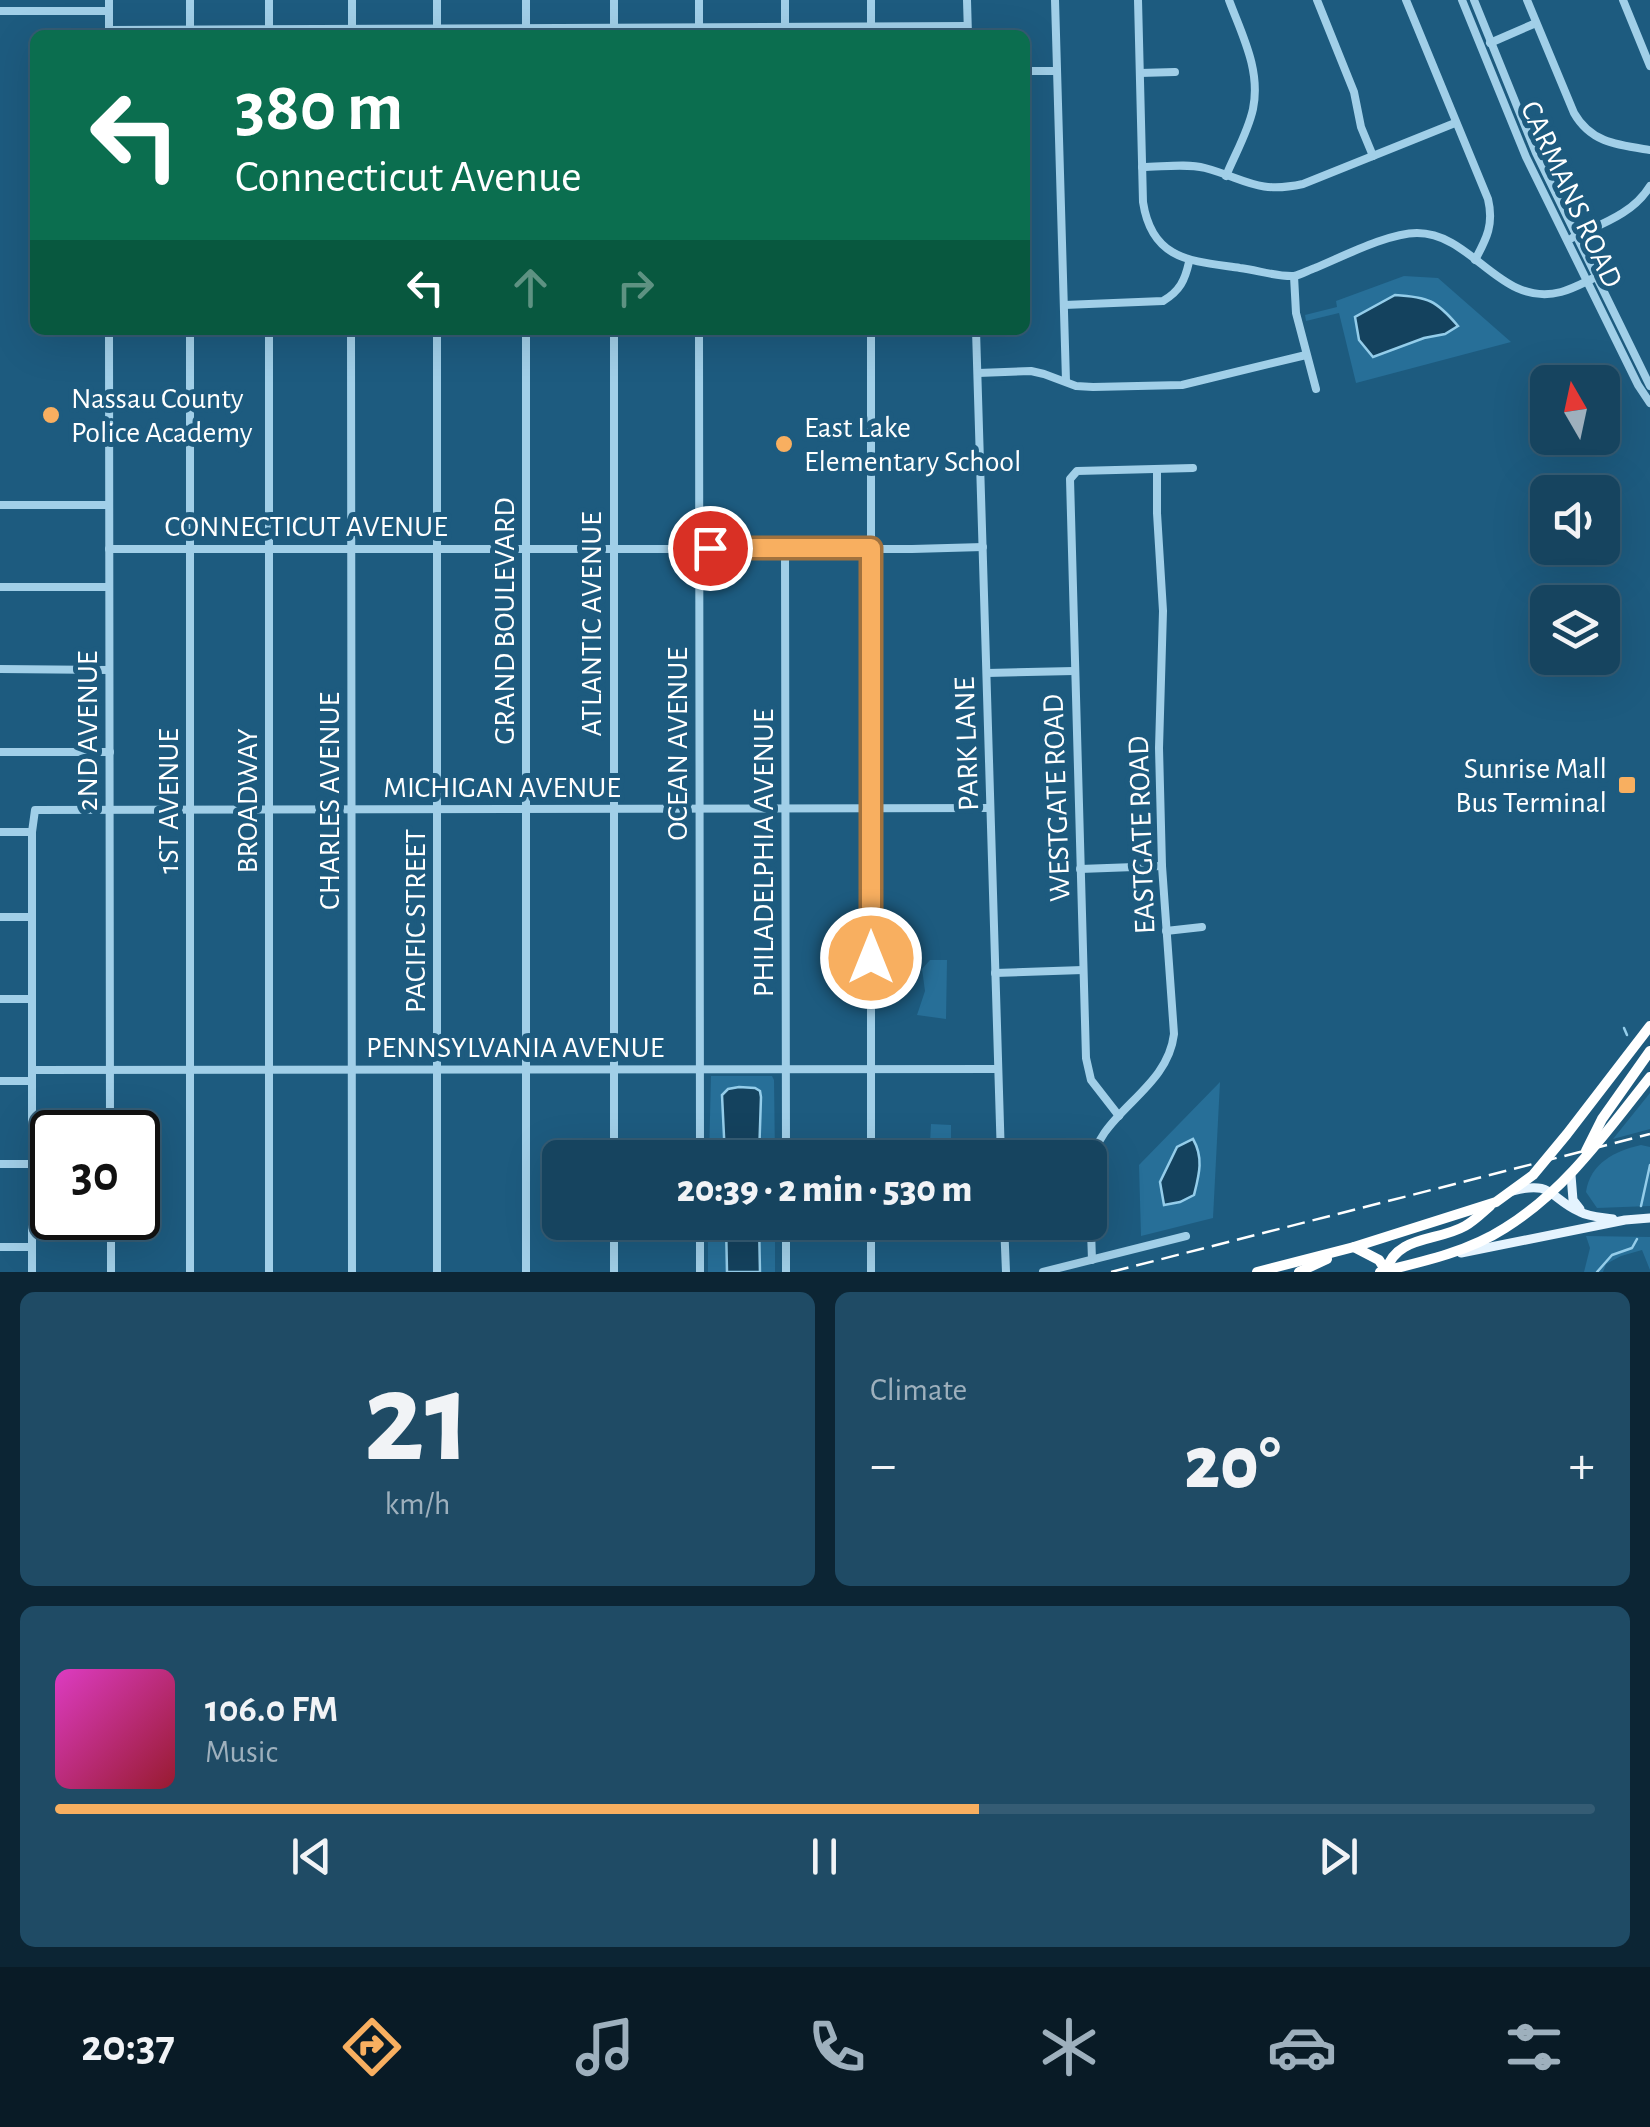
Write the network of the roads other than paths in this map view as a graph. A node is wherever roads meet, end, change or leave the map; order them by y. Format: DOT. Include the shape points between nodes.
graph roads {
  1 [pos="109,0"];
  2 [pos="190,0"];
  3 [pos="269,0"];
  4 [pos="352,0"];
  5 [pos="437,0"];
  6 [pos="526,0"];
  7 [pos="614,0"];
  8 [pos="699,0"];
  9 [pos="785,0"];
  10 [pos="871,0"];
  11 [pos="967,0"];
  12 [pos="1055,0"];
  13 [pos="1138,0"];
  14 [pos="1229,0"];
  15 [pos="1317,0"];
  16 [pos="1406,0"];
  17 [pos="1462,0"];
  18 [pos="1474,0"];
  19 [pos="1527,0"];
  20 [pos="1623,0"];
  21 [pos="0,10"];
  22 [pos="109,11"];
  23 [pos="1536,23"];
  24 [pos="110,30"];
  25 [pos="190,30"];
  26 [pos="269,30"];
  27 [pos="352,30"];
  28 [pos="437,30"];
  29 [pos="526,30"];
  30 [pos="614,30"];
  31 [pos="699,30"];
  32 [pos="785,30"];
  33 [pos="871,30"];
  34 [pos="967,30"];
  35 [pos="1492,42"];
  36 [pos="1646,43"];
  37 [pos="1481,46"];
  38 [pos="1650,66"];
  39 [pos="1057,70"];
  40 [pos="1030,72"];
  41 [pos="1140,72"];
  42 [pos="1174,72"];
  43 [pos="1455,122"];
  44 [pos="1650,150"];
  45 [pos="1373,156"];
  46 [pos="1142,168"];
  47 [pos="1226,176"];
  48 [pos="1650,186"];
  49 [pos="1572,238"];
  50 [pos="1475,260"];
  51 [pos="1189,262"];
  52 [pos="1294,276"];
  53 [pos="1592,279"];
  54 [pos="1064,305"];
  55 [pos="109,335"];
  56 [pos="190,335"];
  57 [pos="269,335"];
  58 [pos="352,335"];
  59 [pos="437,335"];
  60 [pos="526,335"];
  61 [pos="614,335"];
  62 [pos="699,335"];
  63 [pos="871,335"];
  64 [pos="976,335"];
  65 [pos="1306,355"];
  66 [pos="978,373"];
  67 [pos="1066,381"];
  68 [pos="1650,386"];
  69 [pos="1316,389"];
  70 [pos="1650,403"];
  71 [pos="1193,468"];
  72 [pos="1157,469"];
  73 [pos="0,504"];
  74 [pos="109,504"];
  75 [pos="983,546"];
  76 [pos="269,548"];
  77 [pos="526,548"];
  78 [pos="614,548"];
  79 [pos="699,548"];
  80 [pos="785,548"];
  81 [pos="871,548"];
  82 [pos="109,549"];
  83 [pos="190,549"];
  84 [pos="351,549"];
  85 [pos="438,549"];
  86 [pos="0,587"];
  87 [pos="109,587"];
  88 [pos="0,670"];
  89 [pos="110,670"];
  90 [pos="1074,671"];
  91 [pos="986,673"];
  92 [pos="0,752"];
  93 [pos="110,752"];
  94 [pos="990,808"];
  95 [pos="269,809"];
  96 [pos="352,809"];
  97 [pos="438,809"];
  98 [pos="526,809"];
  99 [pos="614,809"];
  100 [pos="700,809"];
  101 [pos="785,809"];
  102 [pos="871,809"];
  103 [pos="110,810"];
  104 [pos="190,810"];
  105 [pos="0,832"];
  106 [pos="32,832"];
  107 [pos="1162,866"];
  108 [pos="1080,869"];
  109 [pos="0,917"];
  110 [pos="32,917"];
  111 [pos="1202,927"];
  112 [pos="1166,931"];
  113 [pos="1083,970"];
  114 [pos="995,973"];
  115 [pos="0,999"];
  116 [pos="32,999"];
  117 [pos="1650,1026"];
  118 [pos="1650,1051"];
  119 [pos="438,1069"];
  120 [pos="998,1069"];
  121 [pos="32,1070"];
  122 [pos="110,1070"];
  123 [pos="190,1070"];
  124 [pos="269,1070"];
  125 [pos="352,1070"];
  126 [pos="526,1070"];
  127 [pos="614,1070"];
  128 [pos="700,1070"];
  129 [pos="786,1070"];
  130 [pos="871,1070"];
  131 [pos="1650,1077"];
  132 [pos="32,1081"];
  133 [pos="0,1082"];
  134 [pos="32,1110"];
  135 [pos="110,1110"];
  136 [pos="1119,1116"];
  137 [pos="614,1140"];
  138 [pos="700,1140"];
  139 [pos="786,1140"];
  140 [pos="871,1140"];
  141 [pos="1000,1140"];
  142 [pos="1099,1140"];
  143 [pos="0,1164"];
  144 [pos="30,1164"];
  145 [pos="1575,1171"];
  146 [pos="1508,1192"];
  147 [pos="1552,1192"];
  148 [pos="1496,1202"];
  149 [pos="1585,1215"];
  150 [pos="1650,1218"];
  151 [pos="1626,1220"];
  152 [pos="1186,1236"];
  153 [pos="32,1240"];
  154 [pos="110,1240"];
  155 [pos="614,1240"];
  156 [pos="700,1240"];
  157 [pos="786,1240"];
  158 [pos="871,1240"];
  159 [pos="1005,1240"];
  160 [pos="1091,1240"];
  161 [pos="0,1246"];
  162 [pos="32,1247"];
  163 [pos="1354,1247"];
  164 [pos="1340,1250"];
  165 [pos="1092,1260"];
  166 [pos="1427,1261"];
  167 [pos="1383,1271"];
  168 [pos="32,1272"];
  169 [pos="111,1272"];
  170 [pos="190,1272"];
  171 [pos="269,1272"];
  172 [pos="352,1272"];
  173 [pos="437,1272"];
  174 [pos="526,1272"];
  175 [pos="614,1272"];
  176 [pos="700,1272"];
  177 [pos="786,1272"];
  178 [pos="871,1272"];
  179 [pos="1006,1272"];
  180 [pos="1043,1272"];
  181 [pos="1256,1272"];
  182 [pos="1299,1272"];
  1 -- 22 [label="street"];
  2 -- 25 [label="street"];
  3 -- 26 [label="street"];
  4 -- 27 [label="street"];
  5 -- 28 [label="street"];
  6 -- 29 [label="street"];
  7 -- 30 [label="street"];
  8 -- 31 [label="street"];
  9 -- 32 [label="street"];
  10 -- 33 [label="street"];
  11 -- 34 [label="street"];
  12 -- 39 [label="street"];
  13 -- 41 [label="street"];
  14 -- 47 [label="street" via="1256,90"];
  15 -- 45 [label="street"];
  16 -- 43 [label="street"];
  17 -- 37 [label="street, CARMANS ROAD"];
  18 -- 35 [label="street, CARMANS ROAD"];
  19 -- 23 [label="street"];
  20 -- 36 [label="street"];
  21 -- 22 [label="street"];
  22 -- 24 [label="street"];
  23 -- 35 [label="street"];
  23 -- 44 [label="street" via="1585,129 1611,144"];
  35 -- 37 [label="street"];
  35 -- 49 [label="street, CARMANS ROAD"];
  36 -- 38 [label="street"];
  37 -- 49 [label="street, CARMANS ROAD" via="1526,157"];
  39 -- 40 [label="street"];
  39 -- 54 [label="street"];
  41 -- 42 [label="street"];
  41 -- 46 [label="street"];
  43 -- 45 [label="street"];
  43 -- 50 [label="street" via="1492,214"];
  45 -- 47 [label="street" via="1282,188"];
  46 -- 47 [label="street" via="1194,166"];
  46 -- 51 [label="street" via="1149,225 1164,246"];
  48 -- 49 [label="street" via="1638,203"];
  49 -- 53 [label="street, CARMANS ROAD"];
  50 -- 52 [label="street" via="1444,238 1412,232"];
  50 -- 53 [label="street" via="1528,292 1561,292"];
  51 -- 52 [label="street"];
  51 -- 54 [label="street" via="1182,286 1163,301"];
  52 -- 65 [label="street"];
  53 -- 68 [label="street, CARMANS ROAD"];
  53 -- 70 [label="street, CARMANS ROAD"];
  54 -- 67 [label="street"];
  55 -- 74 [label="street, 2ND AVENUE"];
  56 -- 83 [label="street, 1ST AVENUE"];
  57 -- 76 [label="street, BROADWAY"];
  58 -- 84 [label="street, CHARLES AVENUE"];
  59 -- 85 [label="street, PACIFIC STREET"];
  60 -- 77 [label="street, GRAND BOULEVARD"];
  61 -- 78 [label="street, ATLANTIC AVENUE"];
  62 -- 79 [label="street, OCEAN AVENUE"];
  63 -- 81 [label="street"];
  64 -- 66 [label="street, PARK LANE"];
  65 -- 67 [label="street" via="1182,385 1093,387"];
  65 -- 69 [label="street"];
  66 -- 67 [label="street" via="1030,372"];
  66 -- 75 [label="street, PARK LANE"];
  71 -- 72 [label="street"];
  72 -- 90 [label="street, WESTGATE ROAD" via="1077,471 1070,478"];
  72 -- 107 [label="street, EASTGATE ROAD"];
  73 -- 74 [label="street"];
  74 -- 82 [label="street, 2ND AVENUE"];
  75 -- 81 [label="street, CONNECTICUT AVENUE"];
  75 -- 91 [label="street, PARK LANE"];
  76 -- 83 [label="street, CONNECTICUT AVENUE"];
  76 -- 84 [label="street, CONNECTICUT AVENUE"];
  76 -- 95 [label="street, BROADWAY"];
  77 -- 78 [label="street, CONNECTICUT AVENUE"];
  77 -- 85 [label="street, CONNECTICUT AVENUE"];
  77 -- 98 [label="street, GRAND BOULEVARD"];
  78 -- 79 [label="street, CONNECTICUT AVENUE"];
  78 -- 99 [label="street, ATLANTIC AVENUE"];
  79 -- 80 [label="street, CONNECTICUT AVENUE"];
  79 -- 100 [label="street, OCEAN AVENUE"];
  80 -- 81 [label="street, CONNECTICUT AVENUE"];
  80 -- 101 [label="street, PHILADELPHIA AVENUE"];
  81 -- 102 [label="street"];
  82 -- 83 [label="street, CONNECTICUT AVENUE"];
  82 -- 87 [label="street, 2ND AVENUE"];
  83 -- 104 [label="street, 1ST AVENUE"];
  84 -- 85 [label="street, CONNECTICUT AVENUE"];
  84 -- 96 [label="street, CHARLES AVENUE"];
  85 -- 97 [label="street, PACIFIC STREET"];
  86 -- 87 [label="street"];
  87 -- 89 [label="street, 2ND AVENUE"];
  88 -- 89 [label="street"];
  89 -- 93 [label="street, 2ND AVENUE"];
  90 -- 91 [label="street"];
  90 -- 108 [label="street, WESTGATE ROAD"];
  91 -- 94 [label="street, PARK LANE"];
  92 -- 93 [label="street"];
  93 -- 103 [label="street, 2ND AVENUE"];
  94 -- 102 [label="street, MICHIGAN AVENUE"];
  94 -- 114 [label="street, PARK LANE"];
  95 -- 96 [label="street, MICHIGAN AVENUE"];
  95 -- 104 [label="street, MICHIGAN AVENUE"];
  95 -- 124 [label="street, BROADWAY"];
  96 -- 97 [label="street, MICHIGAN AVENUE"];
  96 -- 125 [label="street, CHARLES AVENUE"];
  97 -- 98 [label="street, MICHIGAN AVENUE"];
  97 -- 119 [label="street, PACIFIC STREET"];
  98 -- 99 [label="street, MICHIGAN AVENUE"];
  98 -- 126 [label="street, GRAND BOULEVARD"];
  99 -- 100 [label="street, MICHIGAN AVENUE"];
  99 -- 127 [label="street, ATLANTIC AVENUE"];
  100 -- 101 [label="street, MICHIGAN AVENUE"];
  100 -- 128 [label="street, OCEAN AVENUE"];
  101 -- 102 [label="street, MICHIGAN AVENUE"];
  101 -- 129 [label="street, PHILADELPHIA AVENUE"];
  102 -- 130 [label="street"];
  103 -- 104 [label="street, MICHIGAN AVENUE"];
  103 -- 106 [label="street, MICHIGAN AVENUE" via="35,810"];
  103 -- 122 [label="street, 2ND AVENUE"];
  104 -- 123 [label="street, 1ST AVENUE"];
  105 -- 106 [label="street"];
  106 -- 110 [label="street"];
  107 -- 108 [label="street"];
  107 -- 112 [label="street, EASTGATE ROAD"];
  108 -- 113 [label="street, WESTGATE ROAD"];
  109 -- 110 [label="street"];
  110 -- 116 [label="street"];
  111 -- 112 [label="street"];
  112 -- 136 [label="street, EASTGATE ROAD" via="1172,1045 1158,1076"];
  113 -- 114 [label="street"];
  113 -- 136 [label="street, WESTGATE ROAD" via="1088,1073"];
  114 -- 120 [label="street, PARK LANE"];
  115 -- 116 [label="street"];
  116 -- 121 [label="street"];
  117 -- 146 [label="highway" via="1533,1175"];
  118 -- 145 [label="highway"];
  119 -- 125 [label="street, PENNSYLVANIA AVENUE"];
  119 -- 126 [label="street, PENNSYLVANIA AVENUE"];
  119 -- 173 [label="street, PACIFIC STREET"];
  120 -- 130 [label="street, PENNSYLVANIA AVENUE"];
  120 -- 141 [label="street, PARK LANE"];
  121 -- 122 [label="street, PENNSYLVANIA AVENUE"];
  121 -- 132 [label="street"];
  122 -- 123 [label="street, PENNSYLVANIA AVENUE"];
  122 -- 135 [label="street, 2ND AVENUE"];
  123 -- 124 [label="street, PENNSYLVANIA AVENUE"];
  123 -- 170 [label="street, 1ST AVENUE"];
  124 -- 125 [label="street, PENNSYLVANIA AVENUE"];
  124 -- 171 [label="street, BROADWAY"];
  125 -- 172 [label="street, CHARLES AVENUE"];
  126 -- 127 [label="street, PENNSYLVANIA AVENUE"];
  126 -- 174 [label="street, GRAND BOULEVARD"];
  127 -- 128 [label="street, PENNSYLVANIA AVENUE"];
  127 -- 137 [label="street, ATLANTIC AVENUE"];
  128 -- 129 [label="street, PENNSYLVANIA AVENUE"];
  128 -- 138 [label="street, OCEAN AVENUE"];
  129 -- 130 [label="street, PENNSYLVANIA AVENUE"];
  129 -- 139 [label="street, PHILADELPHIA AVENUE"];
  130 -- 140 [label="street"];
  131 -- 145 [label="highway"];
  132 -- 133 [label="street"];
  132 -- 134 [label="street"];
  136 -- 142 [label="street, EASTGATE ROAD"];
  143 -- 144 [label="street"];
  145 -- 147 [label="highway"];
  145 -- 149 [label="main road" via="1573,1200"];
  146 -- 147 [label="main road"];
  146 -- 148 [label="highway"];
  147 -- 149 [label="main road"];
  147 -- 166 [label="highway" via="1505,1229"];
  148 -- 163 [label="highway"];
  148 -- 167 [label="highway" via="1465,1226 1398,1248"];
  149 -- 151 [label="main road"];
  150 -- 151 [label="main road"];
  151 -- 166 [label="main road"];
  152 -- 165 [label="street"];
  153 -- 162 [label="street"];
  154 -- 169 [label="street"];
  155 -- 175 [label="street"];
  156 -- 176 [label="street"];
  157 -- 177 [label="street"];
  158 -- 178 [label="street"];
  159 -- 179 [label="street"];
  160 -- 165 [label="street"];
  161 -- 162 [label="street"];
  162 -- 168 [label="street"];
  163 -- 164 [label="highway"];
  163 -- 167 [label="highway" via="1379,1260"];
  164 -- 181 [label="highway"];
  164 -- 182 [label="highway"];
  165 -- 180 [label="street"];
  166 -- 167 [label="highway"];
}
